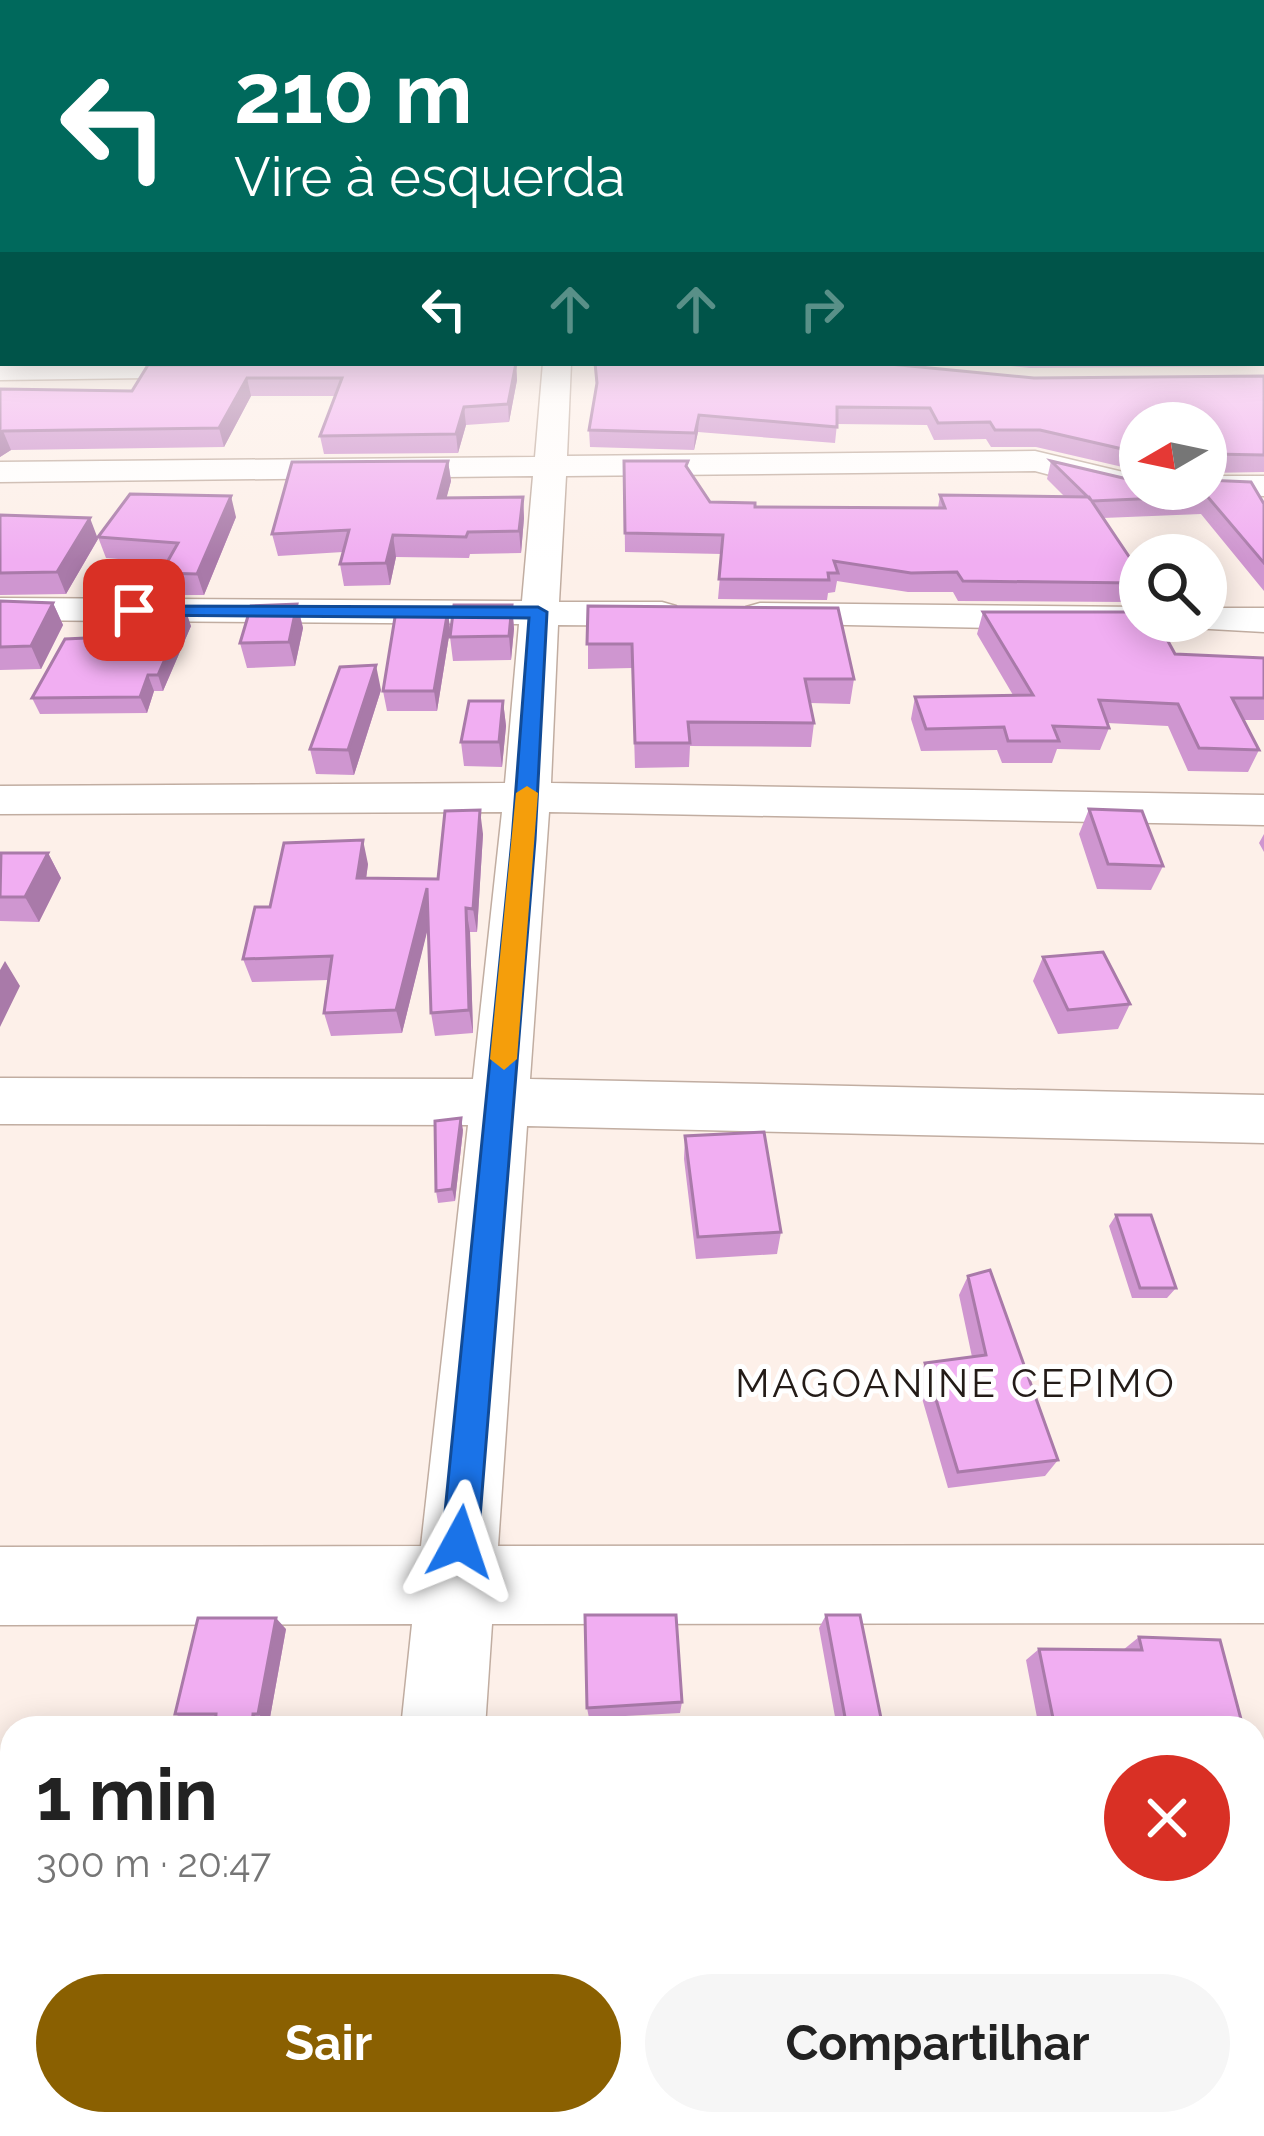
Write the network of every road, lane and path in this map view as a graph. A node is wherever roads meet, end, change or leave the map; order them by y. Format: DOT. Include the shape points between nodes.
graph roads {
  1 [pos="548,366"];
  2 [pos="250,368"];
  3 [pos="0,371"];
  4 [pos="547,464"];
  5 [pos="0,472"];
  6 [pos="1119,484"];
  7 [pos="1227,486"];
  8 [pos="1264,486"];
  9 [pos="0,609"];
  10 [pos="538,612"];
  11 [pos="1119,619"];
  12 [pos="1227,620"];
  13 [pos="1264,620"];
  14 [pos="527,796"];
  15 [pos="0,800"];
  16 [pos="1264,810"];
  17 [pos="0,1101"];
  18 [pos="500,1102"];
  19 [pos="1264,1119"];
  20 [pos="1264,1584"];
  21 [pos="0,1586"];
  22 [pos="456,1586"];
  23 [pos="444,1716"];
  1 -- 4 [label="street"];
  2 -- 3 [label="street"];
  4 -- 5 [label="street"];
  4 -- 6 [label="street" via="1035,461"];
  4 -- 10 [label="street"];
  7 -- 8 [label="street"];
  9 -- 10 [label="street"];
  10 -- 11 [label="street"];
  10 -- 14 [label="street"];
  12 -- 13 [label="street"];
  14 -- 15 [label="street"];
  14 -- 16 [label="street"];
  14 -- 18 [label="street"];
  17 -- 18 [label="street"];
  18 -- 19 [label="street"];
  18 -- 22 [label="street"];
  20 -- 22 [label="street"];
  21 -- 22 [label="street"];
  22 -- 23 [label="street"];
}
